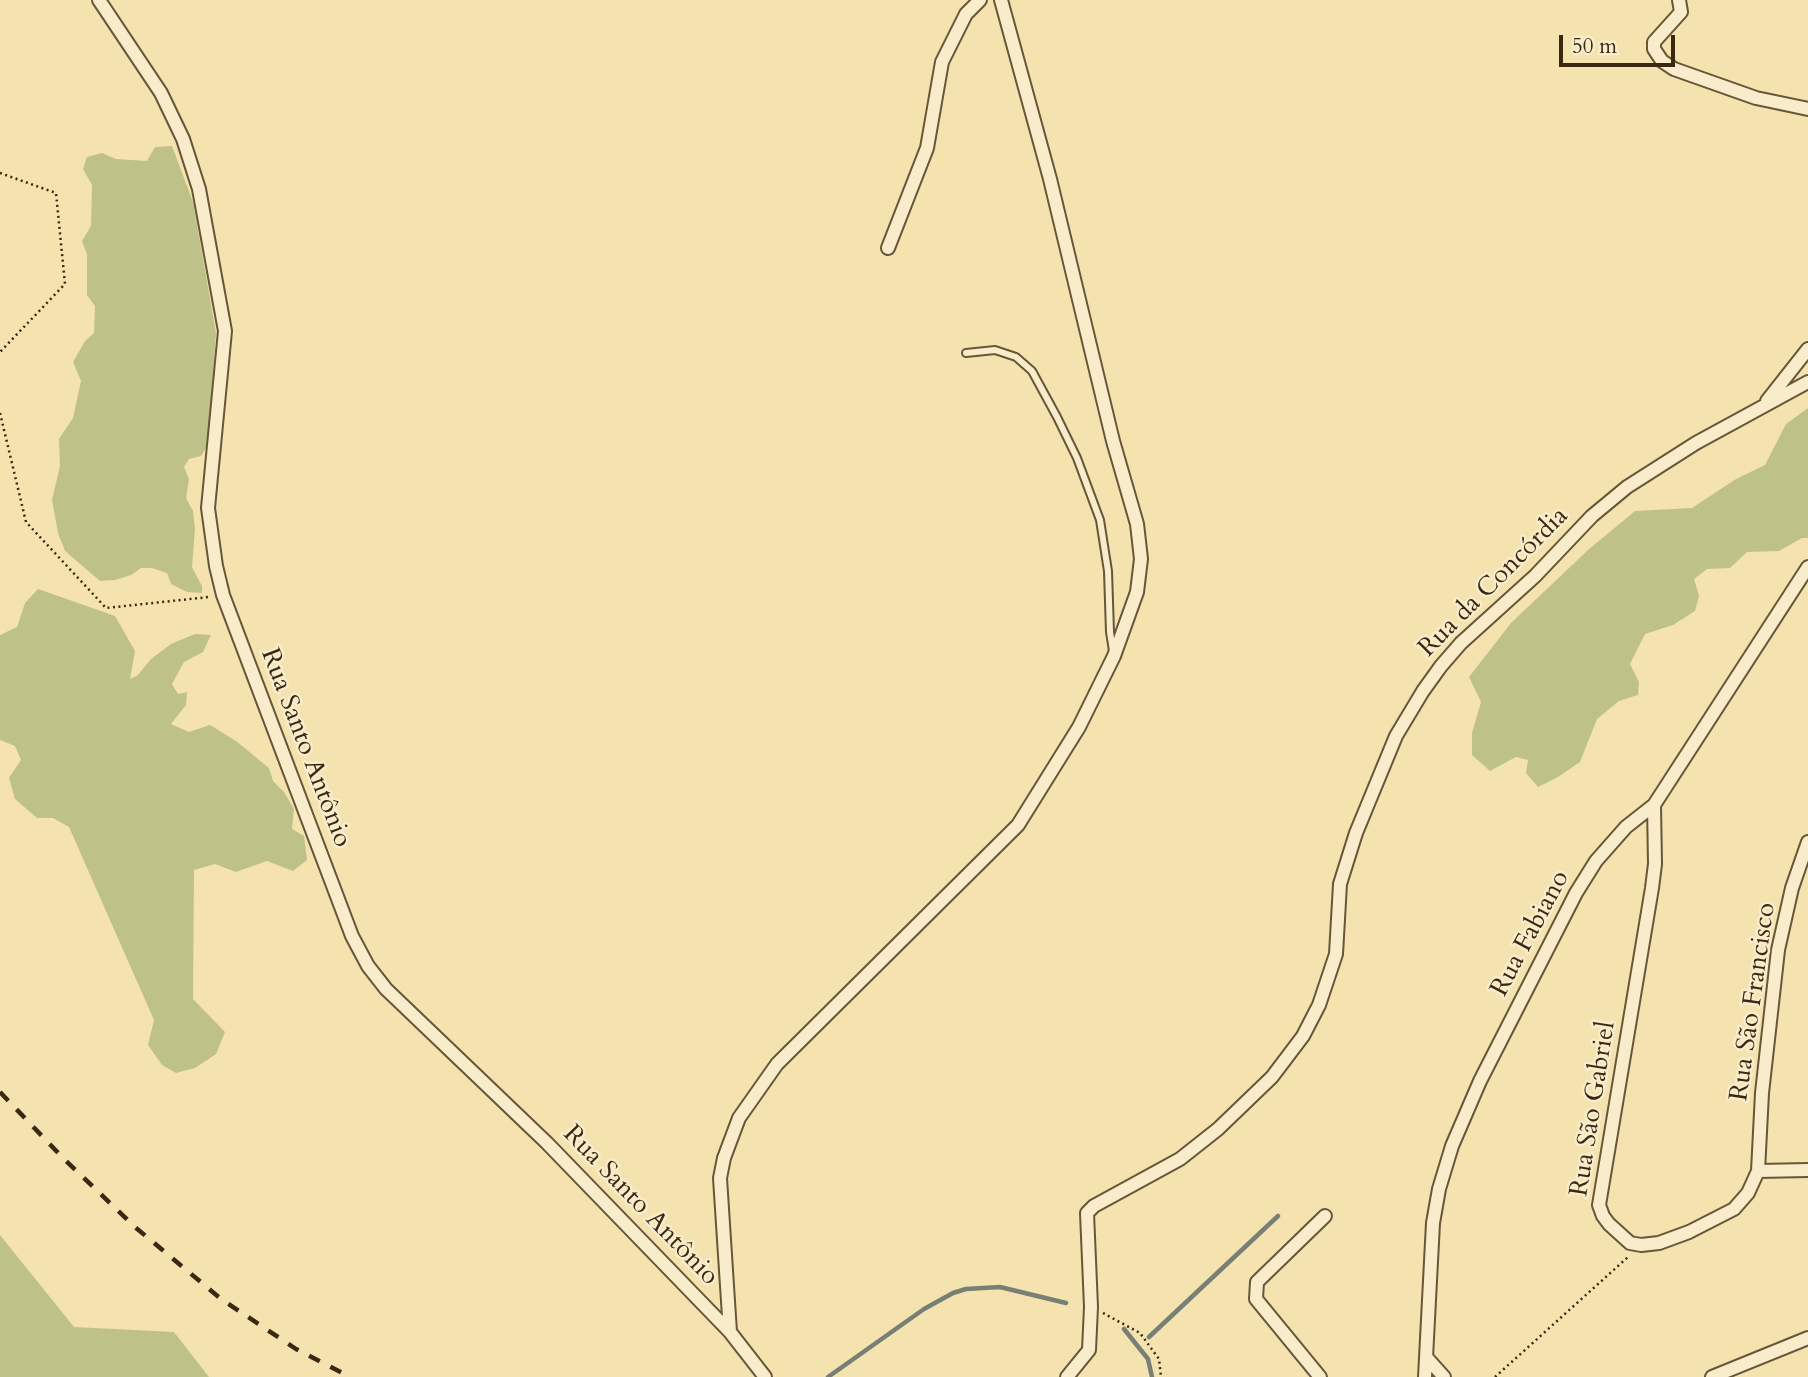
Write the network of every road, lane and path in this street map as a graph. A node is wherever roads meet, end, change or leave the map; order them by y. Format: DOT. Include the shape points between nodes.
graph roads {
  1 [pos="99,0"];
  2 [pos="979,0"];
  3 [pos="1001,0"];
  4 [pos="1679,0"];
  5 [pos="1808,109"];
  6 [pos="0,173"];
  7 [pos="888,248"];
  8 [pos="1808,349"];
  9 [pos="0,352"];
  10 [pos="966,353"];
  11 [pos="1808,382"];
  12 [pos="1765,404"];
  13 [pos="0,413"];
  14 [pos="1808,567"];
  15 [pos="223,595"];
  16 [pos="1114,656"];
  17 [pos="1654,805"];
  18 [pos="1808,842"];
  19 [pos="1808,1170"];
  20 [pos="1758,1171"];
  21 [pos="1325,1216"];
  22 [pos="1641,1245"];
  23 [pos="1091,1307"];
  24 [pos="730,1332"];
  25 [pos="1808,1338"];
  26 [pos="1427,1358"];
  27 [pos="765,1377"];
  28 [pos="1067,1377"];
  29 [pos="1161,1377"];
  30 [pos="1320,1377"];
  31 [pos="1425,1377"];
  32 [pos="1444,1377"];
  33 [pos="1495,1377"];
  34 [pos="1712,1377"];
  1 -- 15 [label="street, Rua Santo Antônio" via="161,93 183,139 207,227 225,331 208,508"];
  2 -- 7 [label="street" via="966,14 942,62 927,148"];
  3 -- 16 [label="street" via="1137,524 1141,559 1137,592"];
  4 -- 5 [label="street" via="1681,12 1654,42 1662,61 1756,99"];
  6 -- 9 [label="path" via="56,193 65,284"];
  8 -- 12 [label="street"];
  10 -- 16 [label="lane" via="995,351 1016,357 1032,371 1062,427 1100,520"];
  11 -- 12 [label="street"];
  12 -- 23 [label="street, Rua da Concórdia" via="1627,487 1441,666 1396,736 1356,833 1340,884 1336,954 1312,1022 1272,1077 1218,1129 1173,1164 1089,1210"];
  13 -- 15 [label="path" via="26,522 106,608"];
  14 -- 17 [label="street, Rua Fabiano"];
  15 -- 24 [label="street, Rua Santo Antônio" via="340,905 368,966"];
  16 -- 24 [label="street" via="1080,727 1018,825 777,1064 739,1118 720,1178"];
  17 -- 22 [label="street, Rua São Gabriel" via="1652,888 1599,1205 1616,1232"];
  17 -- 26 [label="street, Rua Fabiano" via="1610,844 1576,893 1452,1146 1433,1223"];
  18 -- 20 [label="street, Rua São Francisco" via="1778,950"];
  19 -- 20 [label="street"];
  20 -- 22 [label="street" via="1734,1209 1675,1238"];
  21 -- 30 [label="street" via="1257,1282 1256,1299"];
  22 -- 33 [label="path"];
  23 -- 28 [label="street, Rua da Concórdia" via="1089,1350"];
  23 -- 29 [label="path" via="1140,1333 1159,1359"];
  24 -- 27 [label="street, Rua Santo Antônio"];
  25 -- 34 [label="street"];
  26 -- 31 [label="street, Rua Fabiano"];
  26 -- 32 [label="street"];
}
